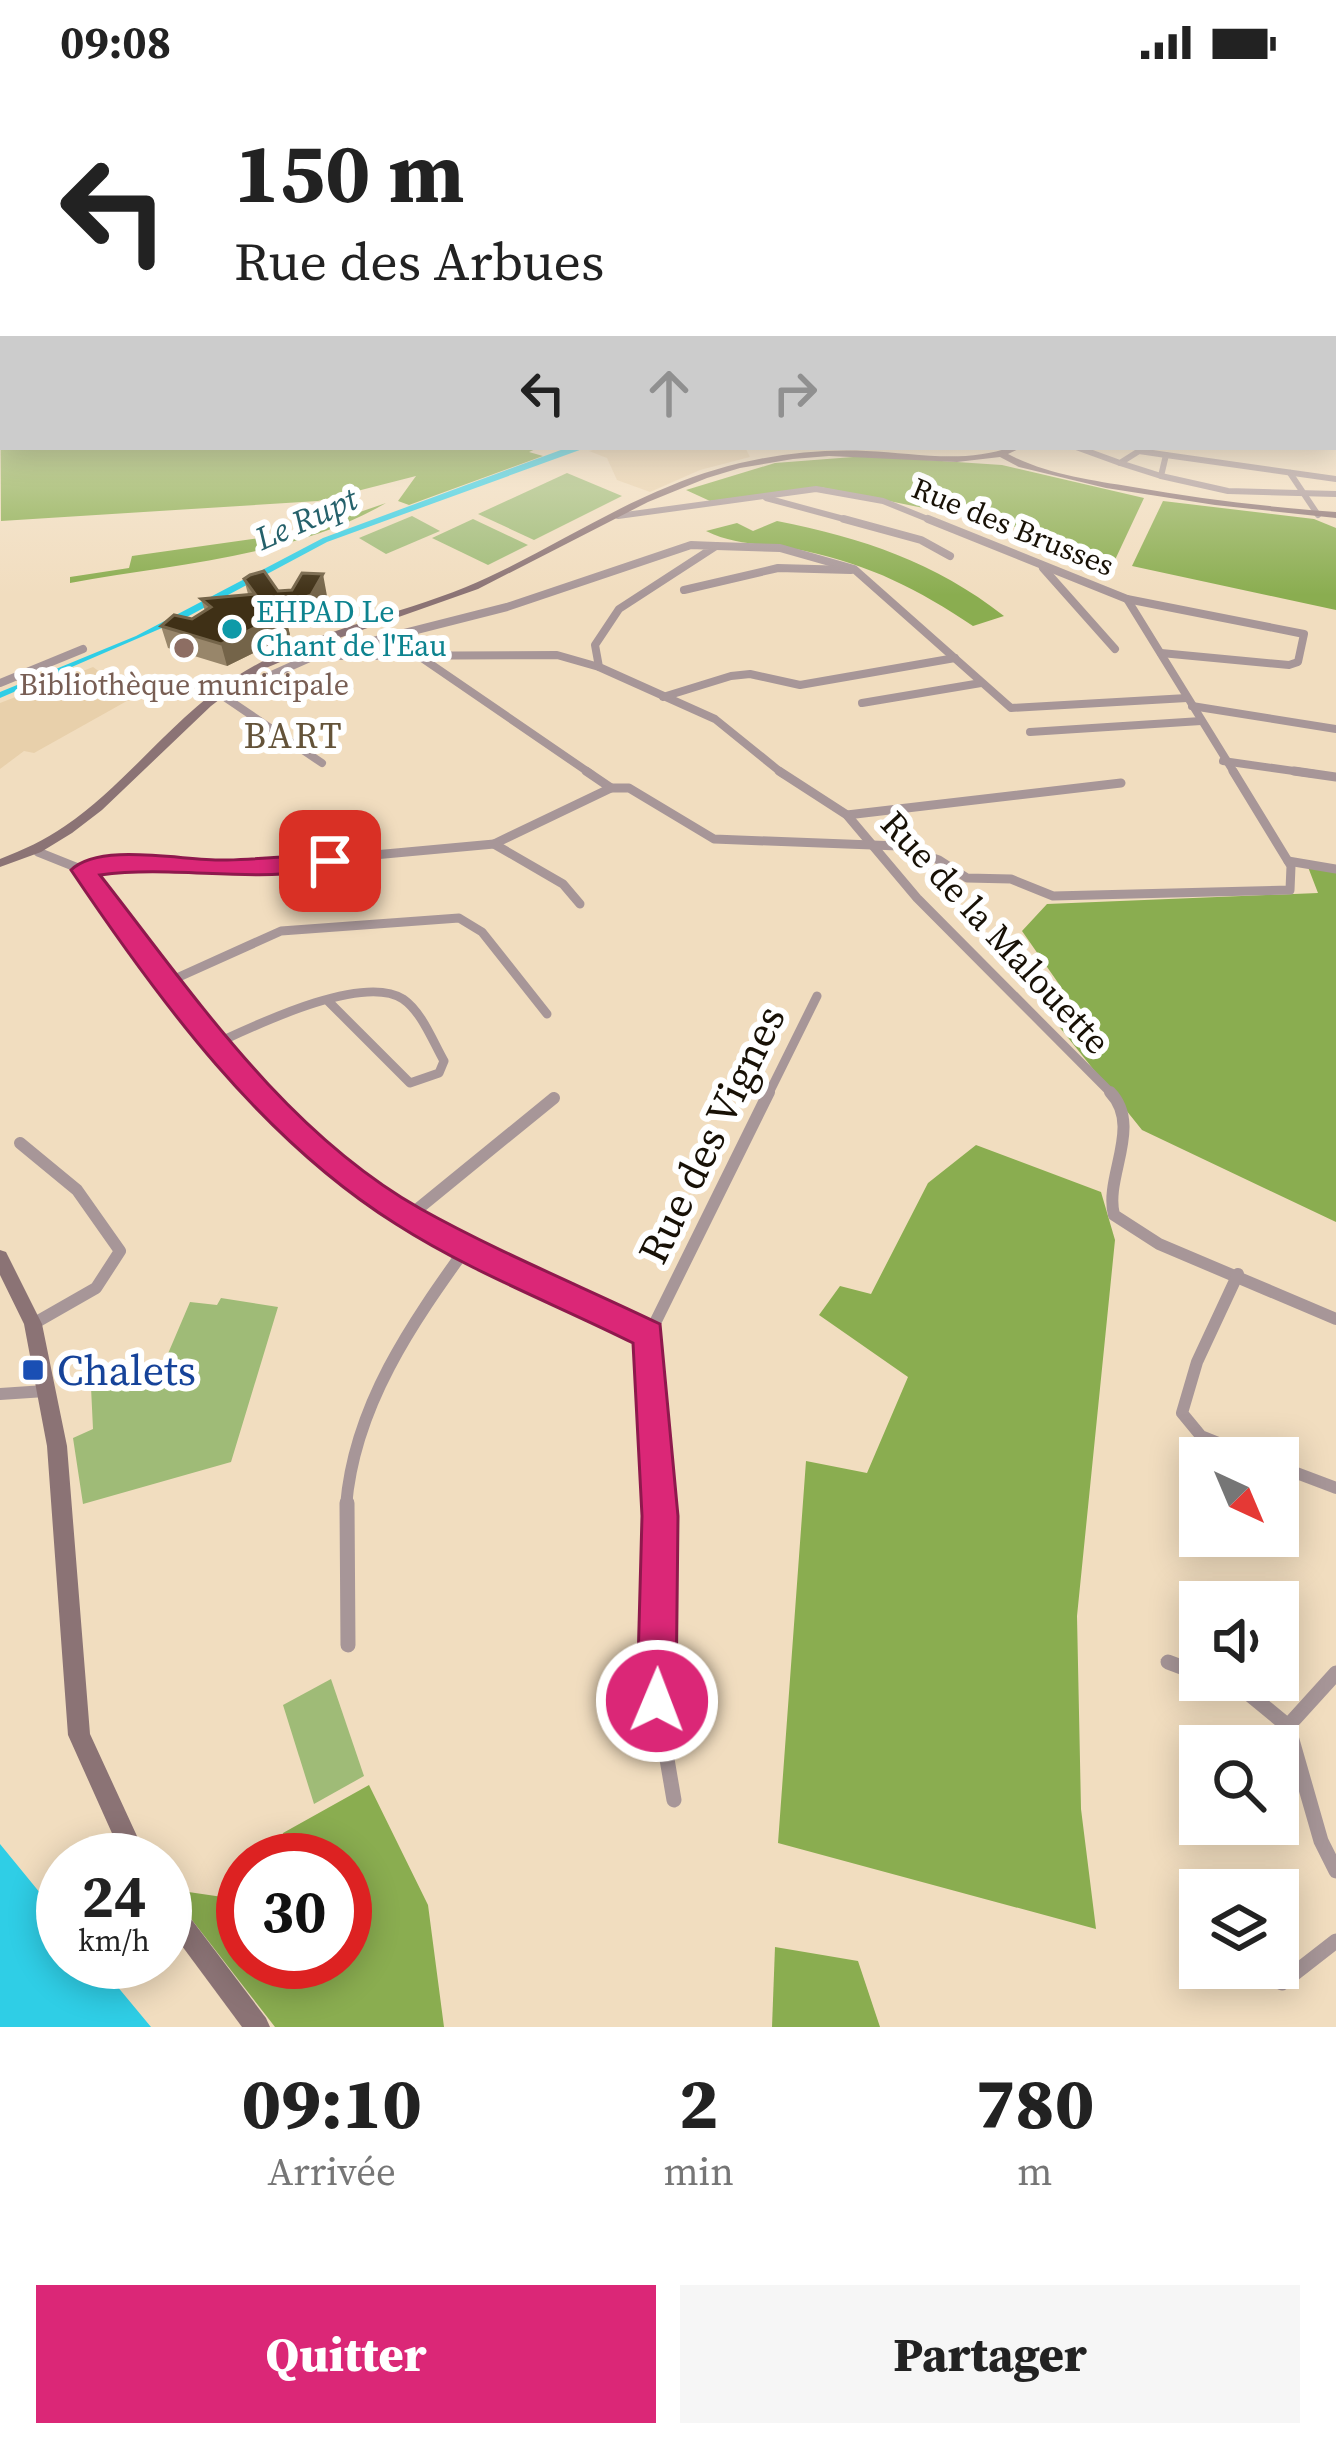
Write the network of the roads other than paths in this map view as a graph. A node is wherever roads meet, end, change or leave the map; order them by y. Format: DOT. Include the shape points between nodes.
graph roads {
  1 [pos="1012,450"];
  2 [pos="1084,450"];
  3 [pos="1002,454"];
  4 [pos="1166,455"];
  5 [pos="1120,463"];
  6 [pos="1291,472"];
  7 [pos="1161,476"];
  8 [pos="1336,478"];
  9 [pos="1304,493"];
  10 [pos="1336,494"];
  11 [pos="765,497"];
  12 [pos="1318,514"];
  13 [pos="1336,515"];
  14 [pos="618,516"];
  15 [pos="716,546"];
  16 [pos="950,556"];
  17 [pos="1041,566"];
  18 [pos="854,569"];
  19 [pos="1085,583"];
  20 [pos="1060,587"];
  21 [pos="683,590"];
  22 [pos="1127,599"];
  23 [pos="83,649"];
  24 [pos="1115,649"];
  25 [pos="413,652"];
  26 [pos="1161,652"];
  27 [pos="314,656"];
  28 [pos="955,658"];
  29 [pos="599,668"];
  30 [pos="0,682"];
  31 [pos="981,683"];
  32 [pos="223,692"];
  33 [pos="663,697"];
  34 [pos="1190,702"];
  35 [pos="862,703"];
  36 [pos="1201,721"];
  37 [pos="1336,729"];
  38 [pos="1030,732"];
  39 [pos="1223,760"];
  40 [pos="322,764"];
  41 [pos="1336,777"];
  42 [pos="1120,783"];
  43 [pos="611,788"];
  44 [pos="847,814"];
  45 [pos="494,844"];
  46 [pos="875,844"];
  47 [pos="38,852"];
  48 [pos="1288,861"];
  49 [pos="0,864"];
  50 [pos="1336,869"];
  51 [pos="83,870"];
  52 [pos="580,904"];
  53 [pos="170,981"];
  54 [pos="817,996"];
  55 [pos="328,1001"];
  56 [pos="547,1014"];
  57 [pos="217,1042"];
  58 [pos="554,1098"];
  59 [pos="20,1143"];
  60 [pos="409,1217"];
  61 [pos="469,1244"];
  62 [pos="0,1257"];
  63 [pos="1238,1274"];
  64 [pos="1336,1318"];
  65 [pos="33,1324"];
  66 [pos="649,1335"];
  67 [pos="45,1391"];
  68 [pos="0,1394"];
  69 [pos="1204,1437"];
  70 [pos="1299,1474"];
  71 [pos="1336,1488"];
  72 [pos="348,1645"];
  73 [pos="1168,1662"];
  74 [pos="1179,1666"];
  75 [pos="1336,1673"];
  76 [pos="1258,1701"];
  77 [pos="1287,1725"];
  78 [pos="1289,1725"];
  79 [pos="1299,1764"];
  80 [pos="674,1800"];
  81 [pos="124,1833"];
  82 [pos="1336,1871"];
  83 [pos="192,1939"];
  84 [pos="1336,1941"];
  85 [pos="1299,1969"];
  86 [pos="257,2027"];
  1 -- 3 [label="main road"];
  2 -- 5 [label="street"];
  3 -- 12 [label="main road" via="1012,463 1217,505"];
  3 -- 14 [label="main road" via="763,461 682,484"];
  4 -- 5 [label="street" via="1139,452"];
  4 -- 6 [label="street"];
  4 -- 7 [label="street"];
  5 -- 7 [label="street"];
  6 -- 8 [label="street"];
  6 -- 9 [label="street"];
  7 -- 9 [label="street" via="1228,491"];
  9 -- 10 [label="street"];
  9 -- 12 [label="street"];
  11 -- 14 [label="street, Rue des Brusses"];
  11 -- 16 [label="street"];
  11 -- 17 [label="street, Rue des Brusses" via="816,489 883,501"];
  12 -- 13 [label="main road"];
  14 -- 32 [label="main road" via="477,586 288,656"];
  15 -- 18 [label="street" via="780,548"];
  15 -- 27 [label="street" via="657,555 507,607"];
  15 -- 29 [label="street" via="619,609 595,645"];
  17 -- 19 [label="street, Rue des Brusses"];
  17 -- 20 [label="street"];
  18 -- 21 [label="street" via="778,568"];
  18 -- 28 [label="street"];
  19 -- 20 [label="street"];
  19 -- 22 [label="street, Rue des Brusses"];
  20 -- 24 [label="street"];
  22 -- 26 [label="street, Rue des Brusses"];
  22 -- 26 [label="street" via="1304,634 1298,662 1289,664"];
  23 -- 30 [label="street"];
  25 -- 27 [label="street, Rue de la Malouette"];
  25 -- 29 [label="street, Rue de la Malouette" via="557,655"];
  25 -- 43 [label="street"];
  26 -- 34 [label="street, Rue des Brusses"];
  27 -- 32 [label="street"];
  28 -- 31 [label="street"];
  28 -- 33 [label="street" via="800,685 731,676"];
  29 -- 33 [label="street, Rue de la Malouette"];
  31 -- 34 [label="street" via="1011,707"];
  31 -- 35 [label="street"];
  32 -- 40 [label="street"];
  32 -- 47 [label="main road" via="80,825"];
  33 -- 44 [label="street, Rue de la Malouette" via="715,718 799,787"];
  34 -- 36 [label="street, Rue des Brusses"];
  34 -- 37 [label="street"];
  36 -- 38 [label="street"];
  36 -- 39 [label="street, Rue des Brusses"];
  39 -- 41 [label="street"];
  39 -- 48 [label="street, Rue des Brusses"];
  42 -- 44 [label="street"];
  43 -- 45 [label="street"];
  43 -- 46 [label="street" via="629,788 714,839"];
  44 -- 46 [label="street, Rue de la Malouette"];
  45 -- 51 [label="street" via="222,868 142,861"];
  45 -- 52 [label="street" via="563,884"];
  46 -- 48 [label="street, Rue des Brusses" via="939,860 967,878 1011,879 1053,896 1290,890"];
  46 -- 63 [label="street, Rue de la Malouette" via="917,898 1118,1101 1124,1143 1114,1215"];
  47 -- 49 [label="main road"];
  47 -- 51 [label="street"];
  48 -- 50 [label="street"];
  51 -- 53 [label="street"];
  53 -- 56 [label="street" via="281,931 459,918 482,932"];
  53 -- 57 [label="street"];
  54 -- 66 [label="street, Rue des Vignes"];
  55 -- 55 [label="street" via="410,1083 439,1072 444,1061 406,1000 393,993"];
  55 -- 57 [label="street" via="300,1004"];
  57 -- 60 [label="street" via="342,1169"];
  58 -- 60 [label="street"];
  59 -- 65 [label="street" via="48,1159 120,1251 111,1276 87,1297"];
  60 -- 61 [label="street"];
  61 -- 66 [label="street"];
  61 -- 72 [label="street" via="405,1333 356,1444 345,1525"];
  62 -- 65 [label="main road"];
  63 -- 64 [label="street"];
  63 -- 69 [label="street" via="1182,1414"];
  65 -- 67 [label="main road"];
  66 -- 80 [label="street, Rue des Vignes" via="660,1516 657,1701"];
  67 -- 68 [label="street"];
  67 -- 81 [label="main road" via="64,1496 79,1735"];
  70 -- 71 [label="street"];
  73 -- 74 [label="street"];
  75 -- 78 [label="street"];
  76 -- 77 [label="street"];
  79 -- 82 [label="street"];
  83 -- 86 [label="main road"];
  84 -- 85 [label="street"];
}
